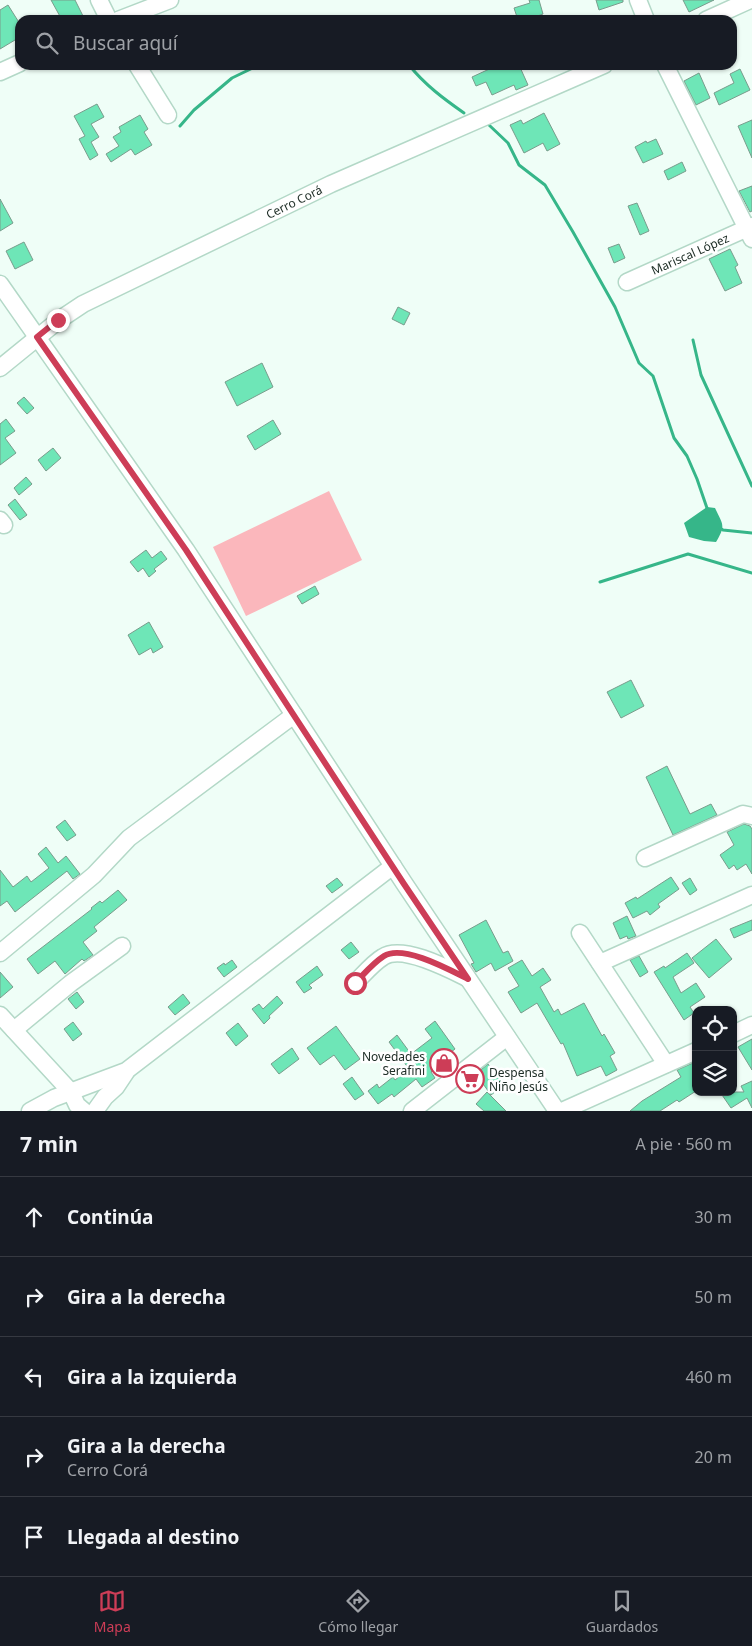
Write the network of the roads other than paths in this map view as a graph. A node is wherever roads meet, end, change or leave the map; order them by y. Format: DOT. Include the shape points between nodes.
graph roads {
  1 [pos="99,0"];
  2 [pos="170,0"];
  3 [pos="638,0"];
  4 [pos="750,0"];
  5 [pos="106,15"];
  6 [pos="131,15"];
  7 [pos="644,15"];
  8 [pos="717,15"];
  9 [pos="15,66"];
  10 [pos="140,70"];
  11 [pos="593,70"];
  12 [pos="668,70"];
  13 [pos="0,72"];
  14 [pos="168,115"];
  15 [pos="750,232"];
  16 [pos="627,282"];
  17 [pos="0,284"];
  18 [pos="37,337"];
  19 [pos="0,368"];
  20 [pos="294,715"];
  21 [pos="752,816"];
  22 [pos="645,858"];
  23 [pos="393,866"];
  24 [pos="752,895"];
  25 [pos="580,933"];
  26 [pos="122,946"];
  27 [pos="0,953"];
  28 [pos="600,963"];
  29 [pos="468,979"];
  30 [pos="355,983"];
  31 [pos="0,1015"];
  32 [pos="752,1026"];
  33 [pos="14,1030"];
  34 [pos="737,1032"];
  35 [pos="507,1037"];
  36 [pos="692,1053"];
  37 [pos="666,1064"];
  38 [pos="126,1071"];
  39 [pos="71,1092"];
  40 [pos="30,1111"];
  41 [pos="84,1111"];
  42 [pos="95,1111"];
  43 [pos="412,1111"];
  44 [pos="556,1111"];
  45 [pos="562,1111"];
  1 -- 5 [label="street"];
  2 -- 6 [label="street"];
  3 -- 7 [label="street"];
  4 -- 8 [label="street"];
  9 -- 13 [label="street"];
  10 -- 14 [label="street"];
  11 -- 18 [label="street, Cerro Corá" via="331,184 83,304"];
  12 -- 15 [label="street"];
  15 -- 16 [label="street, Mariscal López"];
  17 -- 18 [label="street"];
  18 -- 19 [label="street, Cerro Corá"];
  18 -- 20 [label="street" via="186,550"];
  20 -- 23 [label="street"];
  20 -- 27 [label="street" via="130,838 94,875"];
  21 -- 22 [label="street" via="743,814"];
  23 -- 29 [label="street"];
  23 -- 38 [label="street"];
  24 -- 28 [label="street"];
  25 -- 28 [label="street"];
  26 -- 33 [label="street"];
  28 -- 37 [label="street"];
  29 -- 30 [label="street" via="433,961 398,953 385,955"];
  29 -- 35 [label="street"];
  31 -- 33 [label="street"];
  32 -- 34 [label="street"];
  33 -- 39 [label="street"];
  35 -- 43 [label="street"];
  35 -- 44 [label="street"];
  36 -- 37 [label="street"];
  37 -- 45 [label="street"];
  38 -- 39 [label="street"];
  38 -- 42 [label="street"];
  39 -- 40 [label="street"];
  39 -- 41 [label="street"];
}
